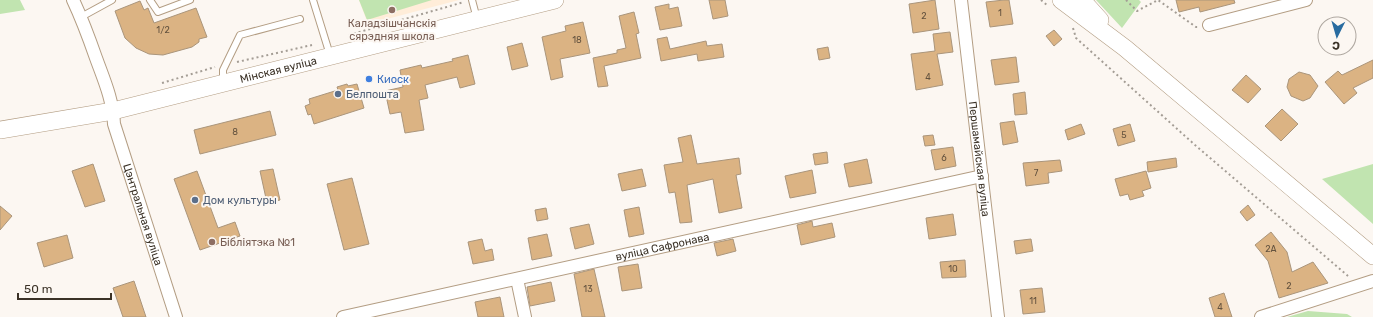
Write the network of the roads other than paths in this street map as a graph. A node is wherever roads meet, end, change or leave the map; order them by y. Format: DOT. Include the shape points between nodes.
graph roads {
  1 [pos="73,0"];
  2 [pos="112,0"];
  3 [pos="150,0"];
  4 [pos="190,0"];
  5 [pos="313,0"];
  6 [pos="472,0"];
  7 [pos="555,0"];
  8 [pos="961,0"];
  9 [pos="1082,0"];
  10 [pos="1306,0"];
  11 [pos="1056,4"];
  12 [pos="81,17"];
  13 [pos="477,19"];
  14 [pos="300,20"];
  15 [pos="1209,25"];
  16 [pos="1125,48"];
  17 [pos="328,49"];
  18 [pos="223,82"];
  19 [pos="114,111"];
  20 [pos="0,130"];
  21 [pos="982,176"];
  22 [pos="1373,256"];
  23 [pos="517,279"];
  24 [pos="1373,281"];
  25 [pos="176,317"];
  26 [pos="343,317"];
  27 [pos="525,317"];
  28 [pos="998,317"];
  29 [pos="1261,317"];
  1 -- 12 [label="street, Цэнтральная вуліца"];
  2 -- 12 [label="lane"];
  3 -- 4 [label="lane" via="158,12"];
  5 -- 17 [label="lane"];
  6 -- 13 [label="lane"];
  7 -- 13 [label="street, Мінская вуліца"];
  8 -- 21 [label="street, Першамайская вуліца"];
  9 -- 16 [label="street"];
  10 -- 15 [label="street"];
  11 -- 16 [label="street"];
  12 -- 19 [label="street, Цэнтральная вуліца"];
  13 -- 17 [label="street, Мінская вуліца"];
  14 -- 18 [label="lane" via="240,35 222,70"];
  16 -- 22 [label="street"];
  17 -- 18 [label="street, Мінская вуліца"];
  18 -- 19 [label="street, Мінская вуліца"];
  19 -- 20 [label="street, Мінская вуліца"];
  19 -- 25 [label="street, Цэнтральная вуліца" via="114,124"];
  21 -- 23 [label="street, вуліца Сафронава"];
  21 -- 28 [label="street, Першамайская вуліца"];
  23 -- 26 [label="street, вуліца Сафронава"];
  23 -- 27 [label="street"];
  24 -- 29 [label="street"];
}
